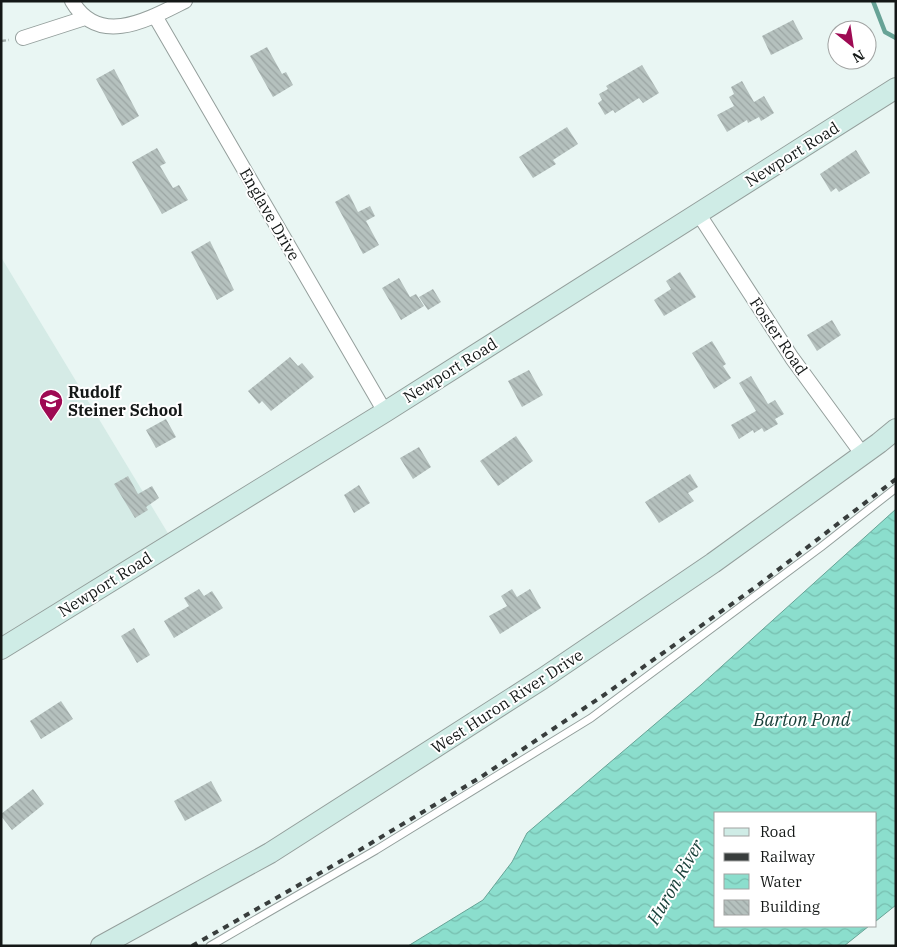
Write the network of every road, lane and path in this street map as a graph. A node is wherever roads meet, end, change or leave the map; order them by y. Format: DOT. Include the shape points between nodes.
graph roads {
  1 [pos="72,1"];
  2 [pos="185,1"];
  3 [pos="155,16"];
  4 [pos="84,18"];
  5 [pos="23,38"];
  6 [pos="896,88"];
  7 [pos="698,213"];
  8 [pos="385,412"];
  9 [pos="894,433"];
  10 [pos="863,455"];
  11 [pos="896,488"];
  12 [pos="1,649"];
  13 [pos="101,946"];
  14 [pos="210,946"];
  1 -- 4 [label="street"];
  2 -- 3 [label="street"];
  3 -- 4 [label="street" via="111,27"];
  3 -- 8 [label="street, Englave Drive"];
  4 -- 5 [label="street"];
  6 -- 7 [label="street, Newport Road"];
  7 -- 8 [label="street, Newport Road"];
  7 -- 10 [label="street, Foster Road" via="792,358"];
  8 -- 12 [label="street, Newport Road"];
  9 -- 10 [label="street, West Huron River Drive"];
  10 -- 13 [label="street, West Huron River Drive" via="713,563 525,690 270,853"];
  11 -- 14 [label="lane" via="590,718 376,850"];
}
